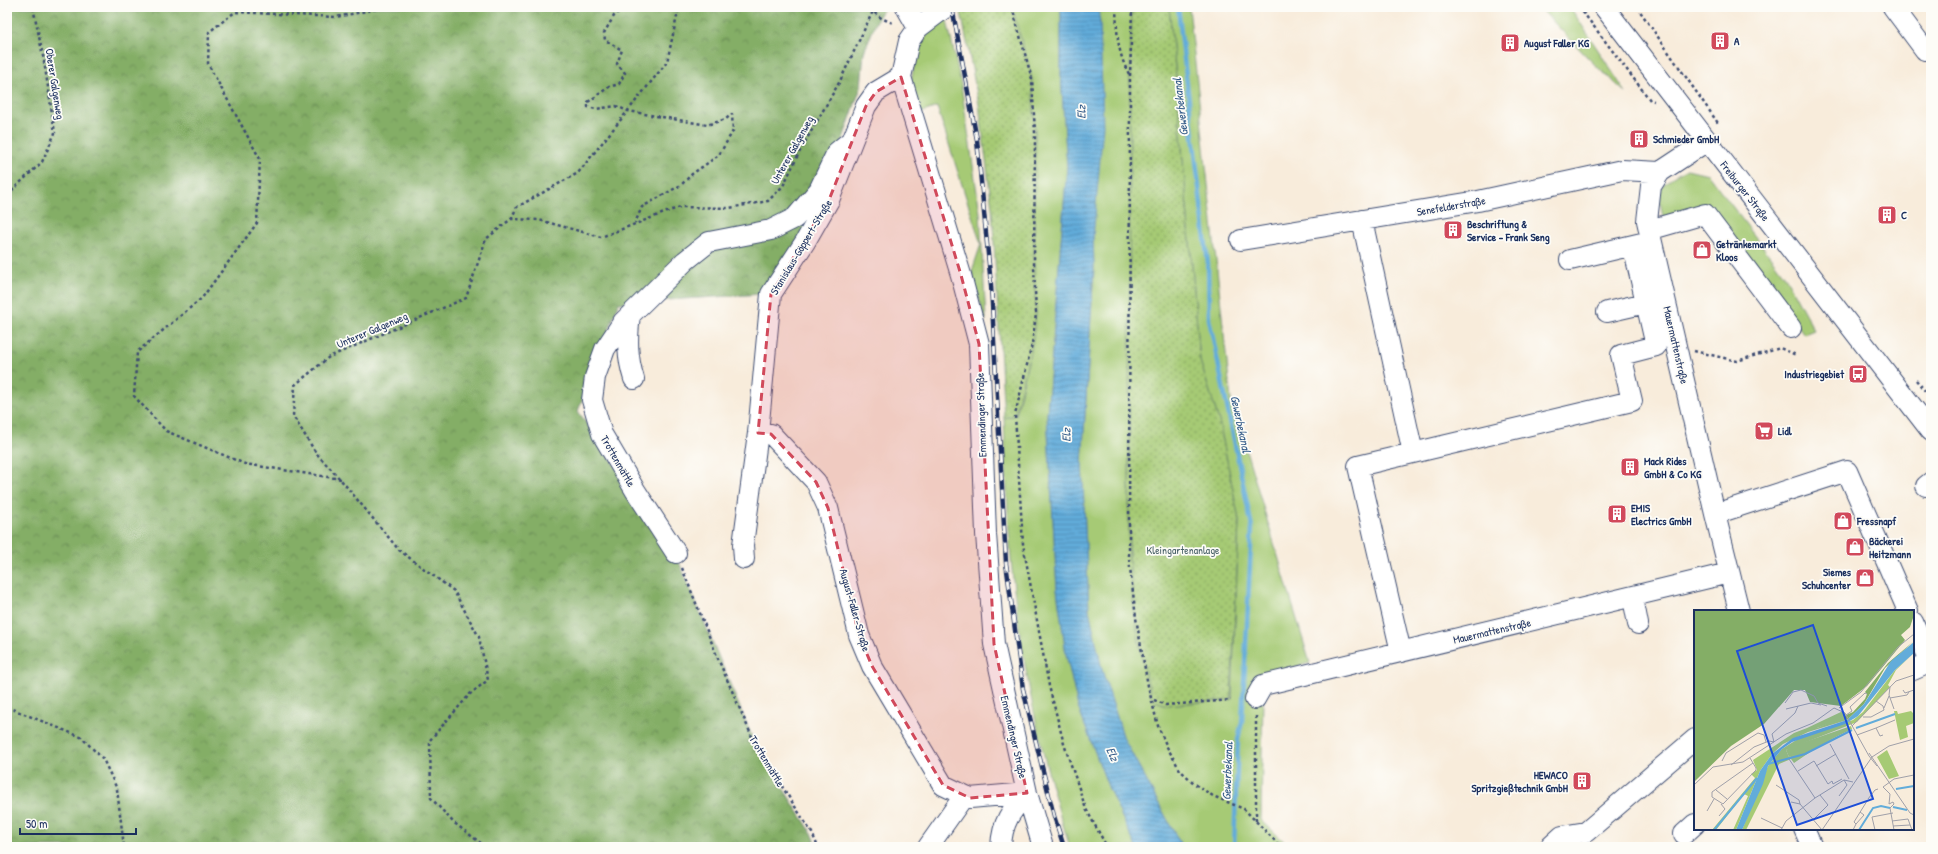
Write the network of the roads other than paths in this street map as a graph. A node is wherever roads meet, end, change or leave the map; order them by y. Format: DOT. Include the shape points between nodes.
graph roads {
  1 [pos="906,7"];
  2 [pos="946,7"];
  3 [pos="1604,7"];
  4 [pos="1892,7"];
  5 [pos="918,28"];
  6 [pos="1925,50"];
  7 [pos="900,77"];
  8 [pos="1714,135"];
  9 [pos="854,139"];
  10 [pos="1660,172"];
  11 [pos="1362,220"];
  12 [pos="1650,236"];
  13 [pos="1240,240"];
  14 [pos="1633,246"];
  15 [pos="1570,260"];
  16 [pos="1646,303"];
  17 [pos="1607,312"];
  18 [pos="630,315"];
  19 [pos="1791,328"];
  20 [pos="634,380"];
  21 [pos="1931,431"];
  22 [pos="758,433"];
  23 [pos="1413,453"];
  24 [pos="1715,514"];
  25 [pos="676,553"];
  26 [pos="744,559"];
  27 [pos="1729,573"];
  28 [pos="1633,598"];
  29 [pos="1739,610"];
  30 [pos="1908,610"];
  31 [pos="1638,624"];
  32 [pos="1914,624"];
  33 [pos="1401,652"];
  34 [pos="1931,662"];
  35 [pos="1914,670"];
  36 [pos="1257,696"];
  37 [pos="1694,740"];
  38 [pos="1026,793"];
  39 [pos="964,796"];
  40 [pos="1804,830"];
  41 [pos="928,847"];
  42 [pos="1001,847"];
  43 [pos="1043,847"];
  44 [pos="1550,847"];
  45 [pos="1812,847"];
  1 -- 5 [label="street"];
  2 -- 5 [label="street"];
  3 -- 8 [label="street, Freiburger Straße"];
  4 -- 6 [label="street"];
  5 -- 7 [label="street" via="909,41"];
  7 -- 9 [label="street, Stanislaus-Göppert-Straße" via="876,92 866,106"];
  7 -- 38 [label="street, Emmendinger Straße" via="962,275 979,344 986,534 994,644"];
  8 -- 10 [label="street, Mauermattenstraße"];
  8 -- 21 [label="street, Freiburger Straße"];
  9 -- 18 [label="street, Trottenmättle" via="837,152 819,190 795,218 771,230 709,242 685,261"];
  9 -- 22 [label="street, Stanislaus-Göppert-Straße" via="829,200 771,294"];
  10 -- 11 [label="street, Senefelderstraße" via="1622,170 1478,201"];
  10 -- 12 [label="street, Mauermattenstraße" via="1651,186 1648,209"];
  11 -- 13 [label="street, Senefelderstraße"];
  11 -- 23 [label="street"];
  12 -- 14 [label="street"];
  12 -- 19 [label="street" via="1705,214"];
  12 -- 24 [label="street, Mauermattenstraße" via="1676,347 1696,459"];
  14 -- 15 [label="street"];
  14 -- 16 [label="street"];
  16 -- 17 [label="street"];
  16 -- 23 [label="street" via="1656,346 1621,355 1632,401"];
  18 -- 20 [label="street" via="627,338"];
  18 -- 25 [label="street, Trottenmättle" via="604,349 595,377 592,400 602,434"];
  22 -- 26 [label="street, Stanislaus-Göppert-Straße" via="743,545"];
  22 -- 39 [label="street, August-Faller-Straße" via="771,434 816,482 828,508 859,635 872,666 943,785"];
  23 -- 33 [label="street" via="1358,466"];
  24 -- 27 [label="street, Mauermattenstraße"];
  24 -- 30 [label="street" via="1772,499 1847,471"];
  27 -- 28 [label="street, Mauermattenstraße"];
  27 -- 29 [label="street, Mauermattenstraße"];
  28 -- 31 [label="street"];
  28 -- 33 [label="street, Mauermattenstraße"];
  32 -- 34 [label="street"];
  33 -- 36 [label="street, Mauermattenstraße" via="1263,685"];
  34 -- 35 [label="street"];
  37 -- 44 [label="street" via="1666,755 1640,796 1586,832 1562,836"];
  38 -- 39 [label="street, August-Faller-Straße" via="970,798"];
  38 -- 42 [label="street" via="1009,813"];
  38 -- 43 [label="street, Emmendinger Straße"];
  39 -- 41 [label="street"];
  40 -- 45 [label="street"];
}
